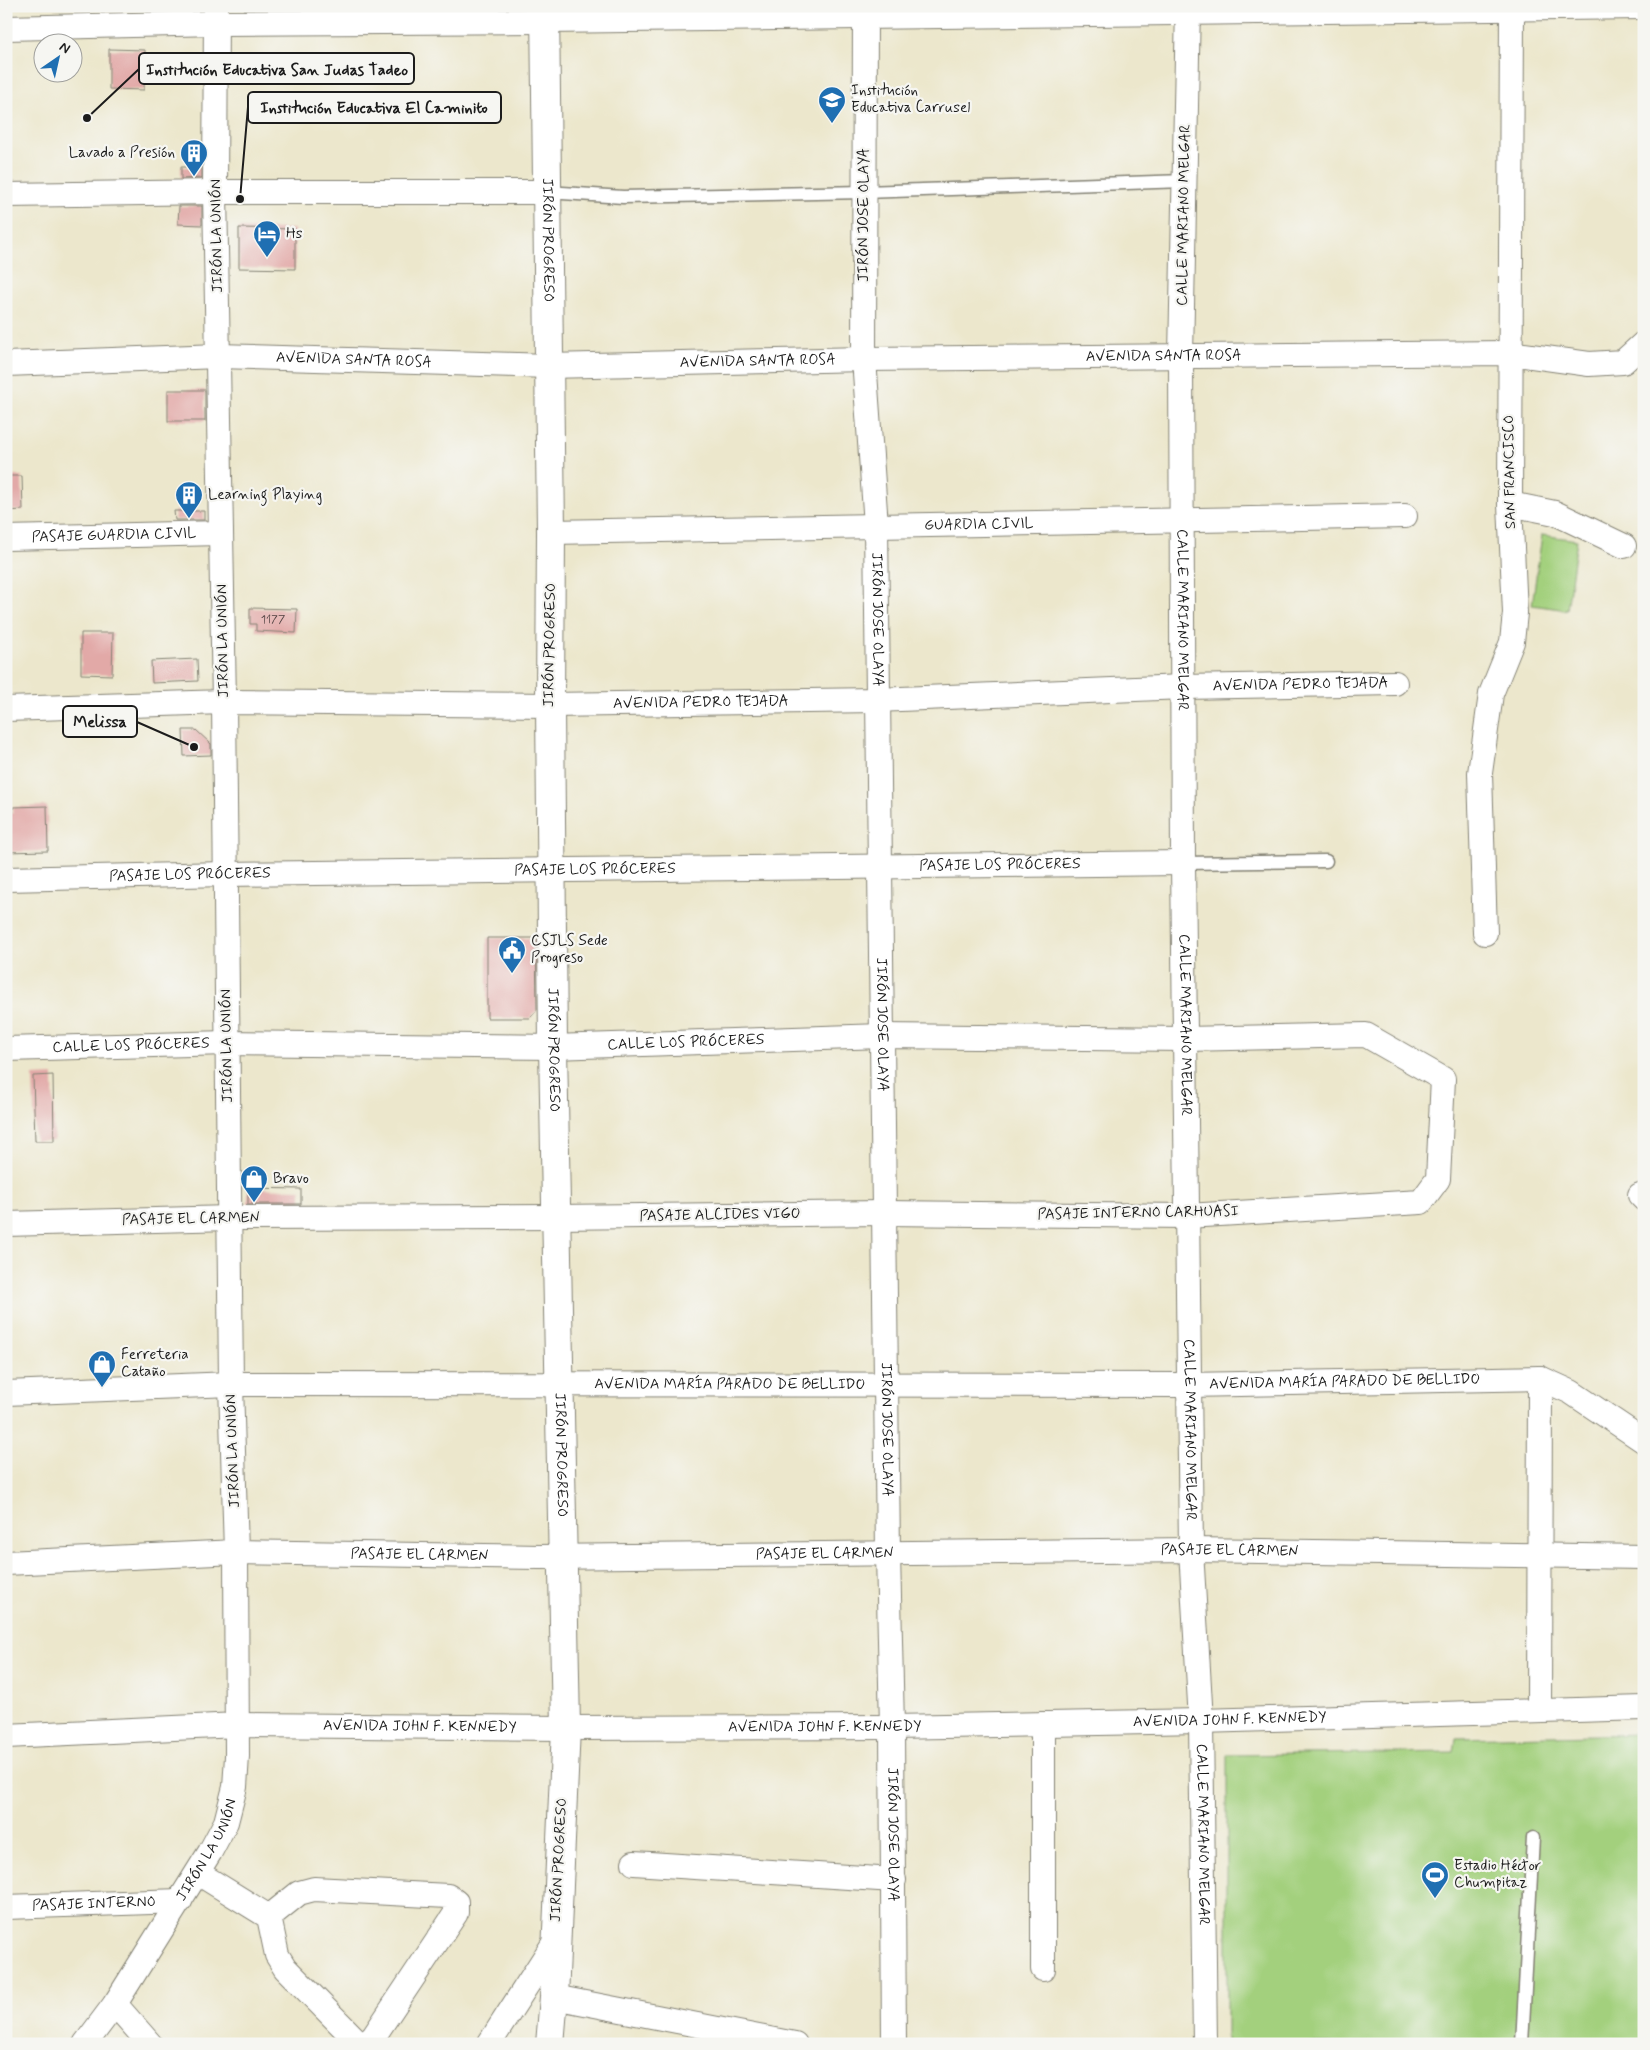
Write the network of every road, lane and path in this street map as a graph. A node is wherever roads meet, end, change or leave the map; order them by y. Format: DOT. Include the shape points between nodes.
graph roads {
  1 [pos="1512,7"];
  2 [pos="1644,7"];
  3 [pos="1188,10"];
  4 [pos="865,12"];
  5 [pos="545,14"];
  6 [pos="217,15"];
  7 [pos="6,28"];
  8 [pos="1184,181"];
  9 [pos="215,192"];
  10 [pos="547,192"];
  11 [pos="864,192"];
  12 [pos="6,196"];
  13 [pos="1644,343"];
  14 [pos="1509,353"];
  15 [pos="219,356"];
  16 [pos="1181,356"];
  17 [pos="864,359"];
  18 [pos="6,364"];
  19 [pos="548,366"];
  20 [pos="1510,504"];
  21 [pos="1405,516"];
  22 [pos="1183,522"];
  23 [pos="876,525"];
  24 [pos="551,532"];
  25 [pos="221,533"];
  26 [pos="6,538"];
  27 [pos="1624,546"];
  28 [pos="1395,683"];
  29 [pos="1183,687"];
  30 [pos="878,700"];
  31 [pos="224,702"];
  32 [pos="550,705"];
  33 [pos="6,710"];
  34 [pos="1326,861"];
  35 [pos="1183,864"];
  36 [pos="879,867"];
  37 [pos="552,870"];
  38 [pos="226,874"];
  39 [pos="6,879"];
  40 [pos="1485,933"];
  41 [pos="882,1036"];
  42 [pos="1185,1039"];
  43 [pos="227,1043"];
  44 [pos="553,1047"];
  45 [pos="6,1049"];
  46 [pos="1421,1202"];
  47 [pos="884,1213"];
  48 [pos="1187,1216"];
  49 [pos="556,1217"];
  50 [pos="230,1218"];
  51 [pos="6,1224"];
  52 [pos="1540,1378"];
  53 [pos="231,1384"];
  54 [pos="559,1385"];
  55 [pos="886,1386"];
  56 [pos="1189,1386"];
  57 [pos="6,1393"];
  58 [pos="1644,1441"];
  59 [pos="1191,1550"];
  60 [pos="236,1552"];
  61 [pos="888,1554"];
  62 [pos="562,1556"];
  63 [pos="1540,1556"];
  64 [pos="1644,1557"];
  65 [pos="6,1563"];
  66 [pos="1644,1708"];
  67 [pos="1539,1710"];
  68 [pos="1201,1722"];
  69 [pos="1043,1724"];
  70 [pos="237,1725"];
  71 [pos="892,1727"];
  72 [pos="566,1728"];
  73 [pos="6,1736"];
  74 [pos="1533,1838"];
  75 [pos="634,1864"];
  76 [pos="198,1873"];
  77 [pos="894,1880"];
  78 [pos="180,1901"];
  79 [pos="6,1907"];
  80 [pos="270,1916"];
  81 [pos="556,1940"];
  82 [pos="1044,1969"];
  83 [pos="554,1997"];
  84 [pos="115,2004"];
  85 [pos="85,2044"];
  86 [pos="150,2044"];
  87 [pos="488,2044"];
  88 [pos="550,2044"];
  89 [pos="795,2044"];
  90 [pos="894,2044"];
  91 [pos="1205,2044"];
  92 [pos="1522,2044"];
  1 -- 2 [label="street"];
  1 -- 3 [label="street"];
  1 -- 14 [label="street, SAN FRANCISCO"];
  3 -- 4 [label="street"];
  3 -- 8 [label="street, CALLE MARIANO MELGAR"];
  4 -- 5 [label="street"];
  4 -- 11 [label="street, JIRÓN JOSE OLAYA"];
  5 -- 6 [label="street"];
  5 -- 10 [label="street, JIRÓN PROGRESO"];
  6 -- 7 [label="street"];
  6 -- 9 [label="street, JIRÓN LA UNIÓN"];
  8 -- 11 [label="lane"];
  8 -- 16 [label="street, CALLE MARIANO MELGAR"];
  9 -- 10 [label="street"];
  9 -- 12 [label="street"];
  9 -- 15 [label="street, JIRÓN LA UNIÓN"];
  10 -- 11 [label="lane" via="623,197"];
  10 -- 19 [label="street, JIRÓN PROGRESO"];
  11 -- 17 [label="street, JIRÓN JOSE OLAYA"];
  13 -- 14 [label="street, AVENIDA SANTA ROSA" via="1623,362 1589,364"];
  14 -- 16 [label="street, AVENIDA SANTA ROSA"];
  14 -- 20 [label="street, SAN FRANCISCO"];
  15 -- 18 [label="street, AVENIDA SANTA ROSA"];
  15 -- 19 [label="street, AVENIDA SANTA ROSA"];
  15 -- 25 [label="street, JIRÓN LA UNIÓN"];
  16 -- 17 [label="street, AVENIDA SANTA ROSA"];
  16 -- 22 [label="street, CALLE MARIANO MELGAR"];
  17 -- 19 [label="street, AVENIDA SANTA ROSA"];
  17 -- 23 [label="street, JIRÓN JOSE OLAYA"];
  19 -- 24 [label="street, JIRÓN PROGRESO"];
  20 -- 27 [label="street" via="1555,513"];
  20 -- 40 [label="street, SAN FRANCISCO" via="1515,613 1512,642 1491,694 1480,773"];
  21 -- 22 [label="street, GUARDIA CIVIL"];
  22 -- 23 [label="street, GUARDIA CIVIL"];
  22 -- 29 [label="street, CALLE MARIANO MELGAR"];
  23 -- 24 [label="street, GUARDIA CIVIL"];
  23 -- 30 [label="street, JIRÓN JOSE OLAYA"];
  24 -- 32 [label="street, JIRÓN PROGRESO"];
  25 -- 26 [label="street, PASAJE GUARDIA CIVIL"];
  25 -- 31 [label="street, JIRÓN LA UNIÓN"];
  28 -- 29 [label="street, AVENIDA PEDRO TEJADA"];
  29 -- 30 [label="street, AVENIDA PEDRO TEJADA"];
  29 -- 35 [label="street, CALLE MARIANO MELGAR"];
  30 -- 32 [label="street, AVENIDA PEDRO TEJADA"];
  30 -- 36 [label="street, JIRÓN JOSE OLAYA"];
  31 -- 32 [label="street, AVENIDA PEDRO TEJADA"];
  31 -- 33 [label="street, AVENIDA PEDRO TEJADA"];
  31 -- 38 [label="street, JIRÓN LA UNIÓN"];
  32 -- 37 [label="street, JIRÓN PROGRESO"];
  34 -- 35 [label="lane"];
  35 -- 36 [label="street, PASAJE LOS PRÓCERES"];
  35 -- 42 [label="street, CALLE MARIANO MELGAR"];
  36 -- 37 [label="street, PASAJE LOS PRÓCERES"];
  36 -- 41 [label="street, JIRÓN JOSE OLAYA"];
  37 -- 38 [label="street, PASAJE LOS PRÓCERES"];
  37 -- 44 [label="street, JIRÓN PROGRESO"];
  38 -- 39 [label="street, PASAJE LOS PRÓCERES"];
  38 -- 43 [label="street, JIRÓN LA UNIÓN"];
  41 -- 42 [label="street, CALLE LOS PRÓCERES"];
  41 -- 44 [label="street, CALLE LOS PRÓCERES"];
  41 -- 47 [label="street, JIRÓN JOSE OLAYA"];
  42 -- 46 [label="street, CALLE LOS PRÓCERES" via="1366,1035 1443,1079 1438,1179"];
  42 -- 48 [label="street, CALLE MARIANO MELGAR"];
  43 -- 44 [label="street, CALLE LOS PRÓCERES"];
  43 -- 45 [label="street, CALLE LOS PRÓCERES"];
  43 -- 50 [label="street, JIRÓN LA UNIÓN"];
  44 -- 49 [label="street, JIRÓN PROGRESO"];
  46 -- 48 [label="street, PASAJE INTERNO CARHUASI"];
  47 -- 48 [label="street, PASAJE INTERNO CARHUASI"];
  47 -- 49 [label="street, PASAJE ALCIDES VIGO"];
  47 -- 55 [label="street, JIRÓN JOSE OLAYA"];
  48 -- 56 [label="street, CALLE MARIANO MELGAR"];
  49 -- 50 [label="street, PASAJE EL CARMEN"];
  49 -- 54 [label="street, JIRÓN PROGRESO"];
  50 -- 51 [label="street, PASAJE EL CARMEN"];
  50 -- 53 [label="street, JIRÓN LA UNIÓN"];
  52 -- 56 [label="street, AVENIDA MARÍA PARADO DE BELLIDO"];
  52 -- 58 [label="street, AVENIDA MARÍA PARADO DE BELLIDO" via="1572,1392"];
  52 -- 63 [label="street"];
  53 -- 54 [label="street, AVENIDA MARÍA PARADO DE BELLIDO"];
  53 -- 57 [label="street, AVENIDA MARÍA PARADO DE BELLIDO"];
  53 -- 60 [label="street, JIRÓN LA UNIÓN"];
  54 -- 55 [label="street, AVENIDA MARÍA PARADO DE BELLIDO"];
  54 -- 62 [label="street, JIRÓN PROGRESO"];
  55 -- 56 [label="street, AVENIDA MARÍA PARADO DE BELLIDO"];
  55 -- 61 [label="street, JIRÓN JOSE OLAYA"];
  56 -- 59 [label="street, CALLE MARIANO MELGAR"];
  59 -- 61 [label="street, PASAJE EL CARMEN"];
  59 -- 63 [label="street, PASAJE EL CARMEN"];
  59 -- 68 [label="street, CALLE MARIANO MELGAR"];
  60 -- 62 [label="street, PASAJE EL CARMEN"];
  60 -- 65 [label="street, PASAJE EL CARMEN"];
  60 -- 70 [label="street, JIRÓN LA UNIÓN"];
  61 -- 62 [label="street, PASAJE EL CARMEN"];
  61 -- 71 [label="street, JIRÓN JOSE OLAYA"];
  62 -- 72 [label="street, JIRÓN PROGRESO"];
  63 -- 64 [label="street, PASAJE EL CARMEN"];
  63 -- 67 [label="street"];
  66 -- 67 [label="street, AVENIDA JOHN F. KENNEDY"];
  67 -- 68 [label="street, AVENIDA JOHN F. KENNEDY"];
  68 -- 69 [label="street, AVENIDA JOHN F. KENNEDY"];
  68 -- 91 [label="street, CALLE MARIANO MELGAR"];
  69 -- 71 [label="street, AVENIDA JOHN F. KENNEDY"];
  69 -- 82 [label="street"];
  70 -- 72 [label="street, AVENIDA JOHN F. KENNEDY"];
  70 -- 73 [label="street, AVENIDA JOHN F. KENNEDY"];
  70 -- 76 [label="street, JIRÓN LA UNIÓN" via="235,1787 228,1813"];
  71 -- 72 [label="street, AVENIDA JOHN F. KENNEDY"];
  71 -- 77 [label="street, JIRÓN JOSE OLAYA"];
  72 -- 81 [label="street, JIRÓN PROGRESO"];
  74 -- 92 [label="lane"];
  75 -- 77 [label="street"];
  76 -- 78 [label="street, JIRÓN LA UNIÓN"];
  76 -- 80 [label="street"];
  77 -- 90 [label="street, JIRÓN JOSE OLAYA"];
  78 -- 79 [label="street, PASAJE INTERNO"];
  78 -- 84 [label="street, JIRÓN LA UNIÓN"];
  80 -- 80 [label="street" via="277,1955 285,1968 355,2039 364,2043 372,2039 456,1913 456,1902 448,1896 314,1889 300,1893"];
  81 -- 83 [label="street"];
  81 -- 87 [label="street, JIRÓN PROGRESO"];
  83 -- 88 [label="street"];
  83 -- 89 [label="street"];
  84 -- 85 [label="street, JIRÓN LA UNIÓN"];
  84 -- 86 [label="street"];
}
